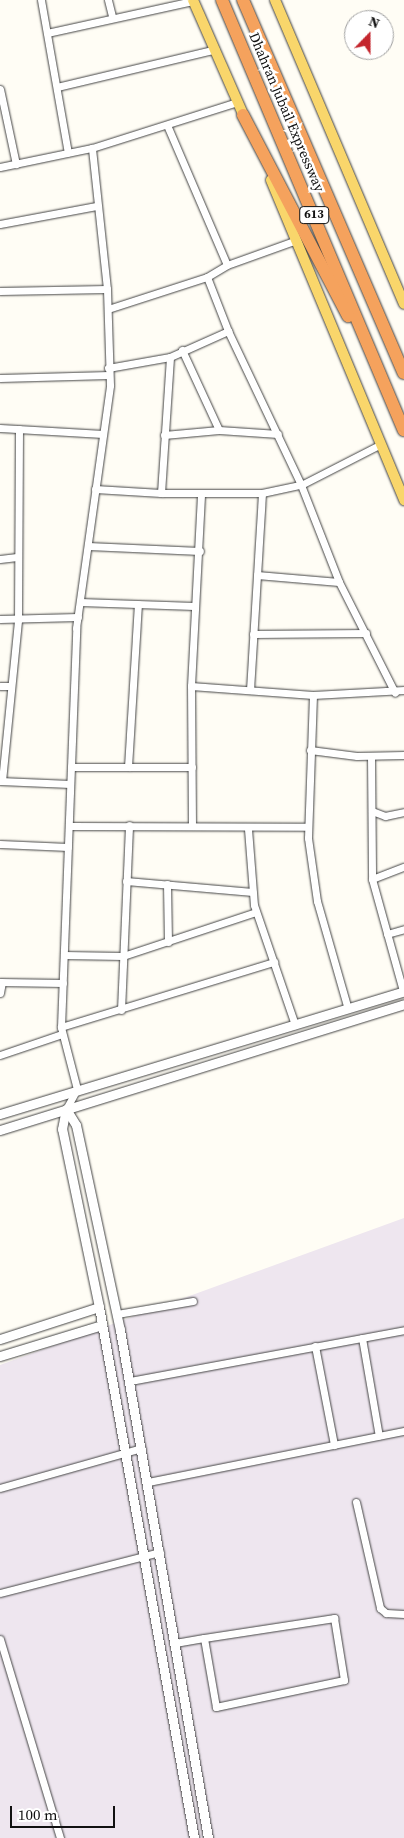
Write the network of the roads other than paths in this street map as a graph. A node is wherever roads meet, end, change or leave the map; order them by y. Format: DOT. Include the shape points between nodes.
graph roads {
  1 [pos="41,0"];
  2 [pos="108,0"];
  3 [pos="222,0"];
  4 [pos="243,0"];
  5 [pos="275,0"];
  6 [pos="193,1"];
  7 [pos="112,16"];
  8 [pos="46,32"];
  9 [pos="216,48"];
  10 [pos="57,87"];
  11 [pos="0,89"];
  12 [pos="237,102"];
  13 [pos="243,115"];
  14 [pos="167,125"];
  15 [pos="92,148"];
  16 [pos="68,153"];
  17 [pos="16,164"];
  18 [pos="0,167"];
  19 [pos="96,206"];
  20 [pos="0,224"];
  21 [pos="297,240"];
  22 [pos="227,265"];
  23 [pos="208,277"];
  24 [pos="107,289"];
  25 [pos="0,291"];
  26 [pos="404,304"];
  27 [pos="108,309"];
  28 [pos="228,331"];
  29 [pos="182,350"];
  30 [pos="170,357"];
  31 [pos="109,372"];
  32 [pos="404,372"];
  33 [pos="0,378"];
  34 [pos="389,394"];
  35 [pos="0,428"];
  36 [pos="19,429"];
  37 [pos="220,430"];
  38 [pos="404,430"];
  39 [pos="103,434"];
  40 [pos="278,434"];
  41 [pos="164,435"];
  42 [pos="381,444"];
  43 [pos="301,485"];
  44 [pos="95,489"];
  45 [pos="161,493"];
  46 [pos="262,493"];
  47 [pos="201,494"];
  48 [pos="404,500"];
  49 [pos="88,546"];
  50 [pos="200,551"];
  51 [pos="17,557"];
  52 [pos="0,559"];
  53 [pos="257,575"];
  54 [pos="339,582"];
  55 [pos="80,602"];
  56 [pos="138,604"];
  57 [pos="194,606"];
  58 [pos="78,617"];
  59 [pos="0,619"];
  60 [pos="18,620"];
  61 [pos="366,633"];
  62 [pos="253,634"];
  63 [pos="0,686"];
  64 [pos="11,686"];
  65 [pos="192,686"];
  66 [pos="250,690"];
  67 [pos="404,690"];
  68 [pos="395,693"];
  69 [pos="313,695"];
  70 [pos="310,750"];
  71 [pos="404,755"];
  72 [pos="371,756"];
  73 [pos="71,766"];
  74 [pos="128,767"];
  75 [pos="192,767"];
  76 [pos="1,781"];
  77 [pos="70,784"];
  78 [pos="372,812"];
  79 [pos="404,812"];
  80 [pos="129,825"];
  81 [pos="69,826"];
  82 [pos="192,826"];
  83 [pos="307,827"];
  84 [pos="248,829"];
  85 [pos="0,844"];
  86 [pos="68,847"];
  87 [pos="404,867"];
  88 [pos="372,878"];
  89 [pos="126,881"];
  90 [pos="167,884"];
  91 [pos="253,892"];
  92 [pos="256,912"];
  93 [pos="404,929"];
  94 [pos="387,934"];
  95 [pos="168,942"];
  96 [pos="64,954"];
  97 [pos="123,956"];
  98 [pos="274,962"];
  99 [pos="1,982"];
  100 [pos="63,983"];
  101 [pos="404,991"];
  102 [pos="0,993"];
  103 [pos="404,1004"];
  104 [pos="348,1008"];
  105 [pos="122,1010"];
  106 [pos="295,1025"];
  107 [pos="62,1031"];
  108 [pos="0,1049"];
  109 [pos="8,1052"];
  110 [pos="0,1054"];
  111 [pos="78,1089"];
  112 [pos="66,1109"];
  113 [pos="0,1114"];
  114 [pos="0,1130"];
  115 [pos="193,1301"];
  116 [pos="99,1307"];
  117 [pos="117,1314"];
  118 [pos="102,1325"];
  119 [pos="404,1330"];
  120 [pos="362,1338"];
  121 [pos="0,1339"];
  122 [pos="315,1346"];
  123 [pos="0,1356"];
  124 [pos="130,1381"];
  125 [pos="404,1431"];
  126 [pos="379,1436"];
  127 [pos="334,1444"];
  128 [pos="141,1448"];
  129 [pos="124,1453"];
  130 [pos="148,1482"];
  131 [pos="0,1488"];
  132 [pos="356,1502"];
  133 [pos="160,1552"];
  134 [pos="143,1557"];
  135 [pos="0,1593"];
  136 [pos="404,1614"];
  137 [pos="204,1638"];
  138 [pos="0,1639"];
  139 [pos="175,1643"];
  140 [pos="60,1838"];
  141 [pos="194,1838"];
  142 [pos="208,1838"];
  1 -- 8 [label="street"];
  2 -- 7 [label="street"];
  3 -- 34 [label="highway, Dhahran Jubail Expressway / 613"];
  4 -- 32 [label="highway, Dhahran Jubail Expressway / 613"];
  5 -- 26 [label="main road"];
  6 -- 7 [label="street"];
  6 -- 9 [label="main road"];
  7 -- 8 [label="street"];
  8 -- 10 [label="street"];
  9 -- 10 [label="street"];
  9 -- 12 [label="main road"];
  10 -- 16 [label="street"];
  11 -- 17 [label="street"];
  12 -- 13 [label="main road"];
  12 -- 14 [label="street"];
  13 -- 21 [label="main road"];
  13 -- 34 [label="highway"];
  14 -- 15 [label="street"];
  14 -- 22 [label="street"];
  15 -- 16 [label="street"];
  15 -- 19 [label="street"];
  16 -- 17 [label="street"];
  17 -- 18 [label="street"];
  19 -- 20 [label="street"];
  19 -- 24 [label="street"];
  21 -- 22 [label="street"];
  21 -- 42 [label="main road"];
  22 -- 23 [label="street"];
  23 -- 27 [label="street"];
  23 -- 28 [label="street"];
  24 -- 25 [label="street"];
  24 -- 27 [label="street"];
  27 -- 31 [label="street"];
  28 -- 29 [label="street"];
  28 -- 40 [label="street"];
  29 -- 30 [label="street"];
  29 -- 37 [label="street"];
  30 -- 31 [label="street"];
  30 -- 41 [label="street"];
  31 -- 33 [label="street"];
  31 -- 39 [label="street"];
  34 -- 38 [label="highway, Dhahran Jubail Expressway / 613"];
  35 -- 36 [label="street"];
  36 -- 39 [label="street"];
  36 -- 51 [label="street"];
  37 -- 40 [label="street"];
  37 -- 41 [label="street"];
  39 -- 44 [label="street"];
  40 -- 43 [label="street"];
  41 -- 45 [label="street"];
  42 -- 43 [label="street"];
  42 -- 48 [label="main road"];
  43 -- 46 [label="street"];
  43 -- 54 [label="street"];
  44 -- 45 [label="street"];
  44 -- 49 [label="street"];
  45 -- 47 [label="street"];
  46 -- 47 [label="street"];
  46 -- 53 [label="street"];
  47 -- 50 [label="street"];
  49 -- 50 [label="street"];
  49 -- 55 [label="street"];
  50 -- 57 [label="street"];
  51 -- 52 [label="street"];
  51 -- 60 [label="street"];
  53 -- 54 [label="street"];
  53 -- 62 [label="street"];
  54 -- 61 [label="street"];
  55 -- 56 [label="street"];
  55 -- 58 [label="street"];
  56 -- 57 [label="street"];
  56 -- 74 [label="street"];
  57 -- 65 [label="street"];
  58 -- 60 [label="street"];
  58 -- 73 [label="street"];
  59 -- 60 [label="street"];
  60 -- 64 [label="street"];
  61 -- 62 [label="street"];
  61 -- 68 [label="street"];
  62 -- 66 [label="street"];
  63 -- 64 [label="street"];
  64 -- 76 [label="street"];
  65 -- 66 [label="street"];
  65 -- 75 [label="street"];
  66 -- 69 [label="street"];
  67 -- 68 [label="street"];
  68 -- 69 [label="street"];
  69 -- 70 [label="street"];
  70 -- 72 [label="street"];
  70 -- 83 [label="street"];
  71 -- 72 [label="street"];
  72 -- 78 [label="street"];
  73 -- 74 [label="street"];
  73 -- 77 [label="street"];
  74 -- 75 [label="street"];
  75 -- 82 [label="street"];
  76 -- 77 [label="street"];
  77 -- 81 [label="street"];
  78 -- 79 [label="street" via="385,816"];
  78 -- 88 [label="street"];
  80 -- 81 [label="street"];
  80 -- 82 [label="street"];
  80 -- 89 [label="street"];
  81 -- 86 [label="street"];
  82 -- 84 [label="street"];
  83 -- 84 [label="street"];
  83 -- 104 [label="street" via="317,901"];
  84 -- 91 [label="street"];
  85 -- 86 [label="street"];
  86 -- 96 [label="street"];
  87 -- 88 [label="street"];
  88 -- 94 [label="street"];
  89 -- 90 [label="street"];
  89 -- 97 [label="street"];
  90 -- 91 [label="street"];
  90 -- 95 [label="street"];
  91 -- 92 [label="street"];
  92 -- 95 [label="street"];
  92 -- 98 [label="street"];
  93 -- 94 [label="street"];
  94 -- 101 [label="street"];
  95 -- 97 [label="street"];
  96 -- 97 [label="street"];
  96 -- 100 [label="street"];
  97 -- 105 [label="street"];
  98 -- 105 [label="street"];
  98 -- 106 [label="street"];
  99 -- 100 [label="street"];
  99 -- 102 [label="street"];
  100 -- 107 [label="street"];
  101 -- 104 [label="street"];
  103 -- 112 [label="street"];
  104 -- 106 [label="street"];
  105 -- 107 [label="street"];
  106 -- 111 [label="street"];
  107 -- 109 [label="street"];
  107 -- 111 [label="street"];
  108 -- 109 [label="street"];
  109 -- 110 [label="street"];
  111 -- 112 [label="street"];
  111 -- 113 [label="street"];
  112 -- 114 [label="street"];
  112 -- 116 [label="street" via="62,1129"];
  112 -- 117 [label="street" via="76,1125"];
  115 -- 117 [label="street"];
  116 -- 118 [label="street"];
  116 -- 121 [label="street"];
  117 -- 124 [label="street"];
  118 -- 123 [label="street"];
  118 -- 129 [label="street"];
  119 -- 120 [label="street"];
  120 -- 122 [label="street"];
  120 -- 126 [label="street"];
  122 -- 124 [label="street"];
  122 -- 127 [label="street"];
  124 -- 128 [label="street"];
  125 -- 126 [label="street"];
  126 -- 127 [label="street"];
  127 -- 130 [label="street"];
  128 -- 129 [label="street"];
  128 -- 130 [label="street"];
  129 -- 131 [label="street"];
  129 -- 134 [label="street"];
  130 -- 133 [label="street"];
  132 -- 136 [label="street" via="380,1608 386,1613"];
  133 -- 134 [label="street"];
  133 -- 139 [label="street"];
  134 -- 135 [label="street"];
  134 -- 141 [label="street"];
  137 -- 137 [label="street" via="334,1618 344,1680 216,1707"];
  137 -- 139 [label="street"];
  138 -- 140 [label="street"];
  139 -- 142 [label="street"];
}
